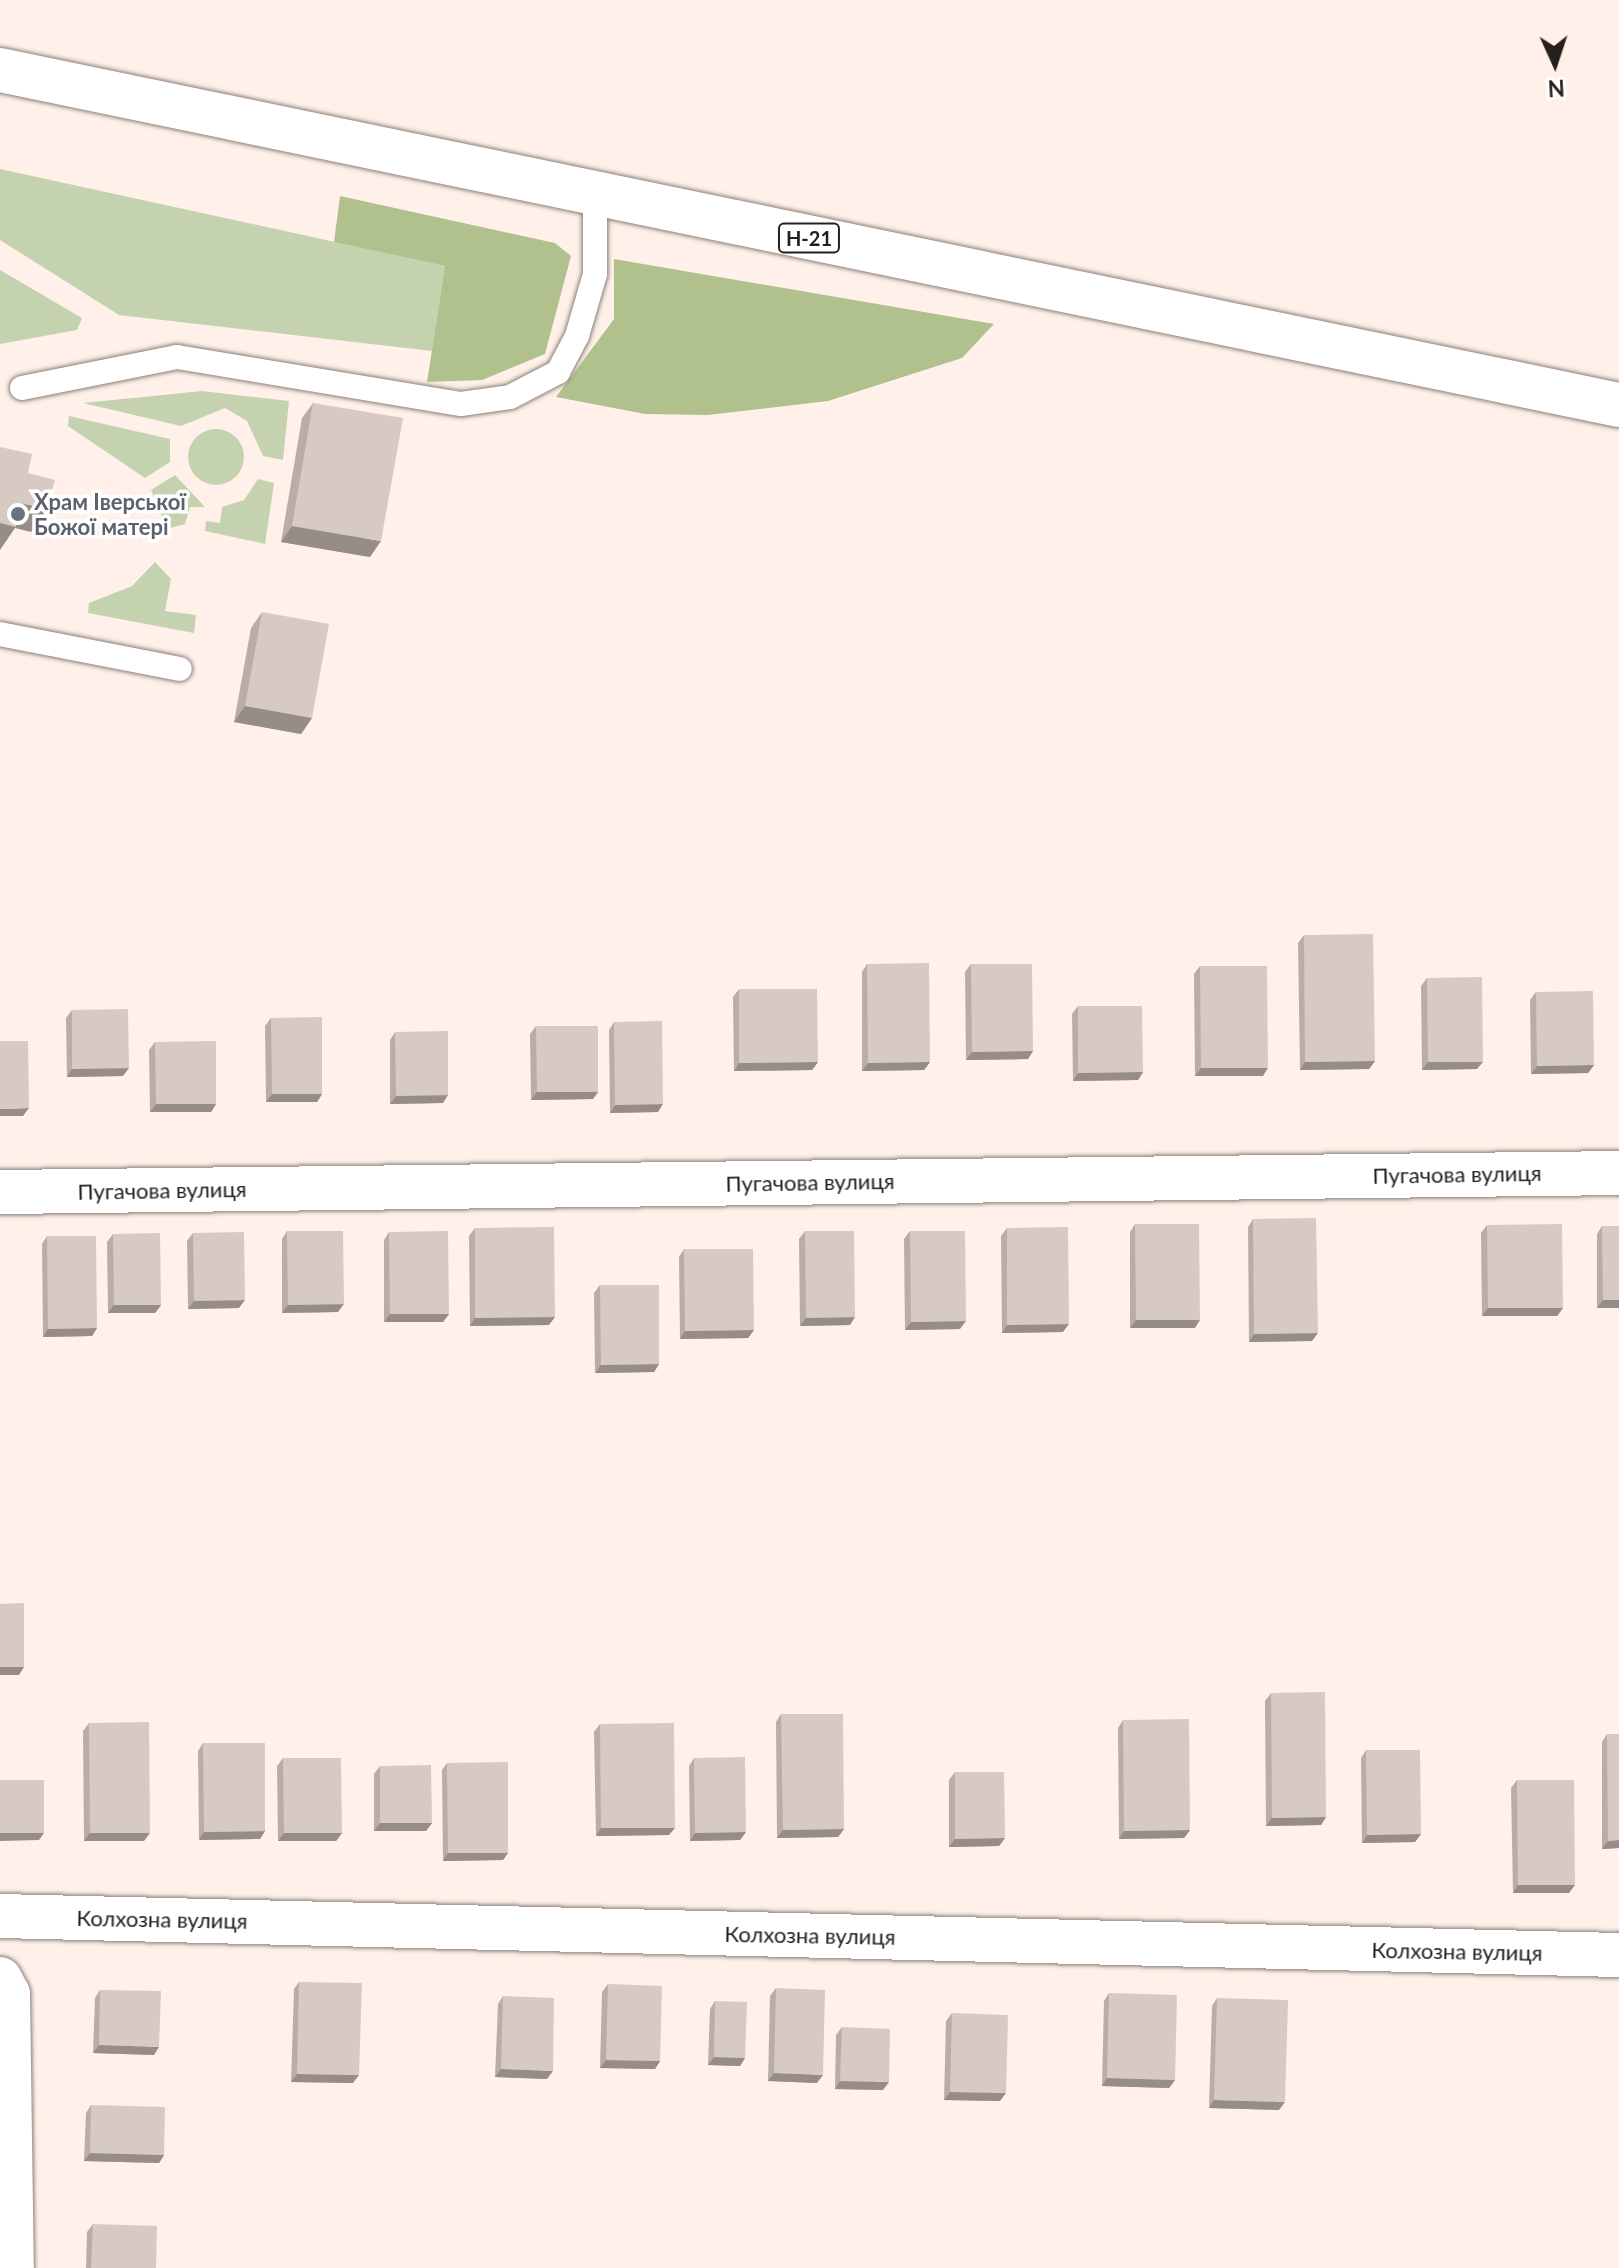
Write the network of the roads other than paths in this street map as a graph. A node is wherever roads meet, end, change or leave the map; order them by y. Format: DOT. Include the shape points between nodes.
graph roads {
  1 [pos="0,70"];
  2 [pos="595,193"];
  3 [pos="22,388"];
  4 [pos="1619,405"];
  5 [pos="0,634"];
  6 [pos="180,669"];
  7 [pos="1619,1173"];
  8 [pos="0,1192"];
  9 [pos="0,1916"];
  10 [pos="1619,1955"];
  11 [pos="0,1979"];
  12 [pos="12,2268"];
  1 -- 2 [label="street, Н-21"];
  2 -- 3 [label="lane" via="595,274 577,336 558,372 510,397 461,404 177,357"];
  2 -- 4 [label="street, Н-21"];
  5 -- 6 [label="lane"];
  7 -- 8 [label="street, Пугачова вулиця"];
  9 -- 10 [label="street, Колхозна вулиця"];
  11 -- 12 [label="street" via="8,1994"];
}
